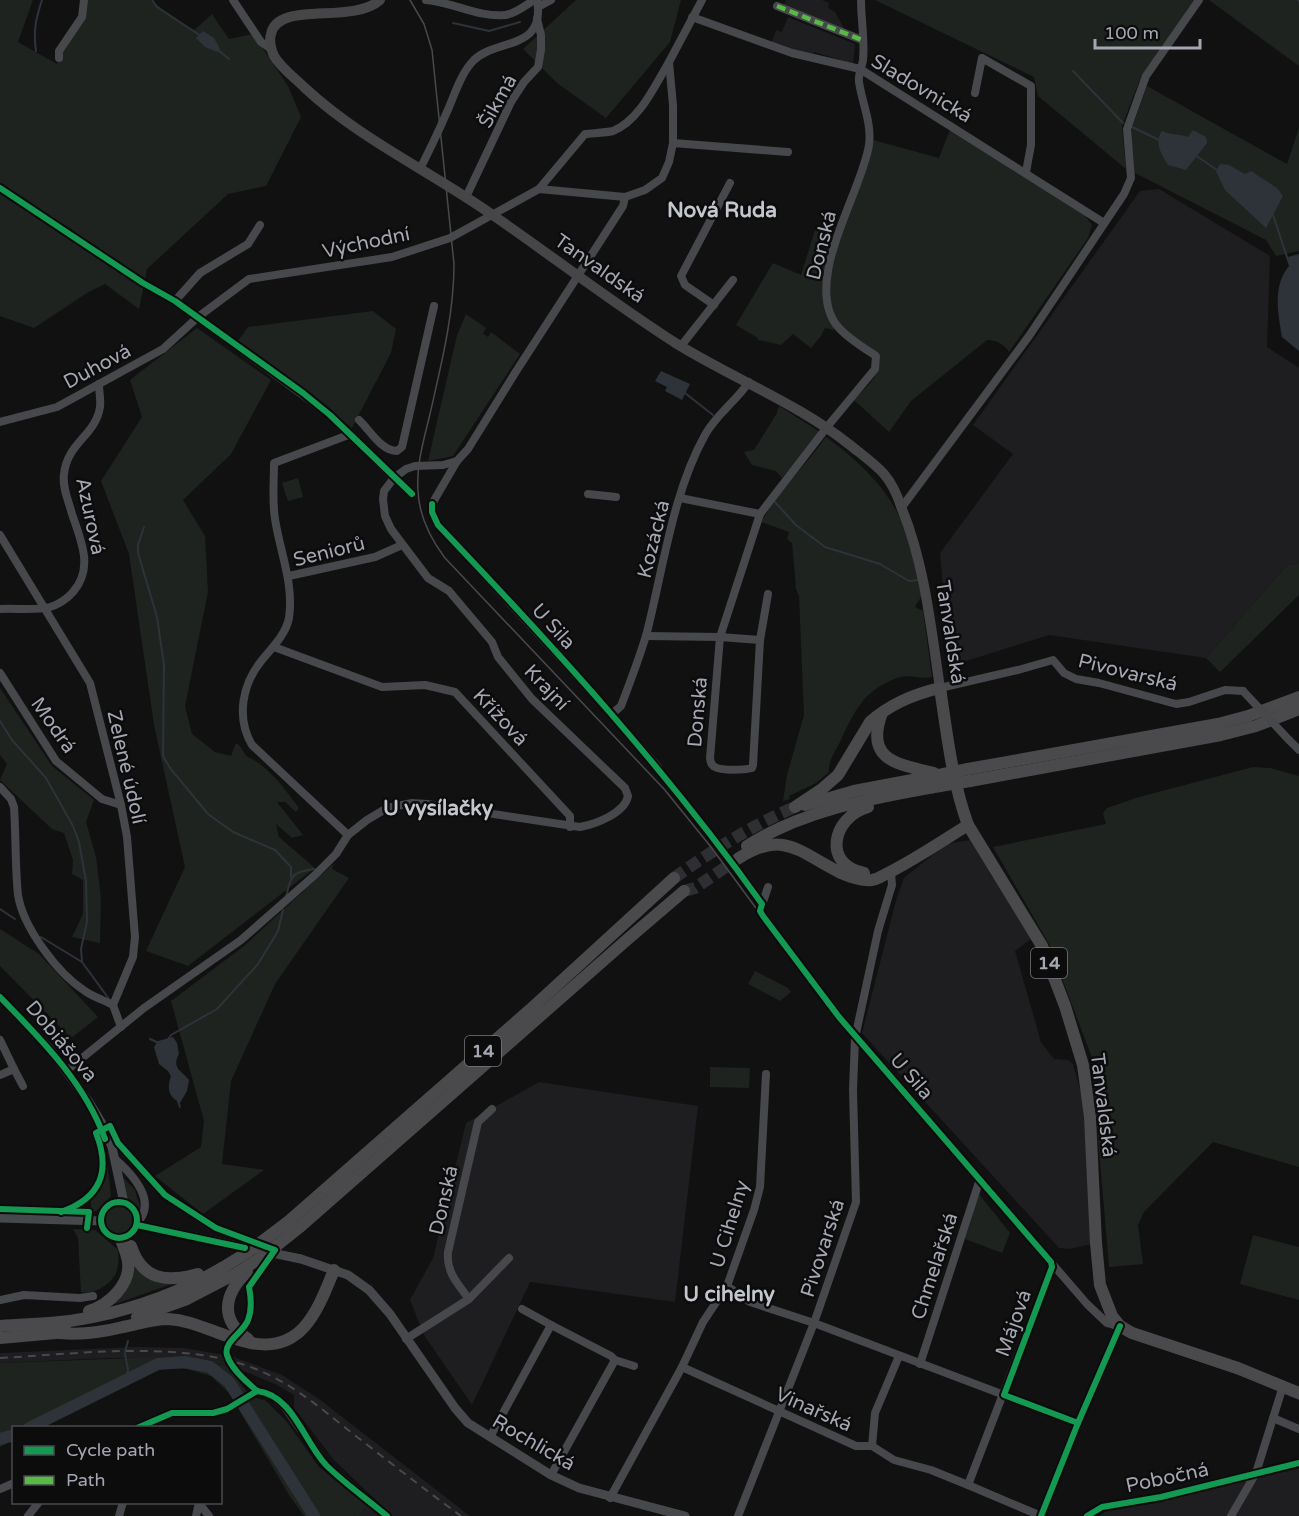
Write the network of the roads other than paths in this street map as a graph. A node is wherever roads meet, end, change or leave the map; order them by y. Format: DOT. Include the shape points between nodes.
graph roads {
  1 [pos="84,0"];
  2 [pos="233,0"];
  3 [pos="380,0"];
  4 [pos="426,0"];
  5 [pos="551,0"];
  6 [pos="702,0"];
  7 [pos="861,0"];
  8 [pos="1199,0"];
  9 [pos="536,2"];
  10 [pos="777,6"];
  11 [pos="692,17"];
  12 [pos="537,19"];
  13 [pos="862,40"];
  14 [pos="271,49"];
  15 [pos="59,58"];
  16 [pos="669,62"];
  17 [pos="860,69"];
  18 [pos="975,93"];
  19 [pos="673,142"];
  20 [pos="788,152"];
  21 [pos="420,169"];
  22 [pos="1026,172"];
  23 [pos="730,183"];
  24 [pos="539,189"];
  25 [pos="466,197"];
  26 [pos="625,197"];
  27 [pos="492,214"];
  28 [pos="1104,223"];
  29 [pos="260,225"];
  30 [pos="577,276"];
  31 [pos="733,280"];
  32 [pos="714,305"];
  33 [pos="434,306"];
  34 [pos="198,317"];
  35 [pos="681,346"];
  36 [pos="749,382"];
  37 [pos="99,384"];
  38 [pos="359,420"];
  39 [pos="0,422"];
  40 [pos="827,427"];
  41 [pos="366,430"];
  42 [pos="353,436"];
  43 [pos="457,461"];
  44 [pos="393,478"];
  45 [pos="588,494"];
  46 [pos="616,497"];
  47 [pos="680,498"];
  48 [pos="902,507"];
  49 [pos="760,514"];
  50 [pos="0,535"];
  51 [pos="402,545"];
  52 [pos="289,576"];
  53 [pos="768,594"];
  54 [pos="44,608"];
  55 [pos="0,609"];
  56 [pos="646,636"];
  57 [pos="720,637"];
  58 [pos="760,640"];
  59 [pos="274,647"];
  60 [pos="0,673"];
  61 [pos="940,688"];
  62 [pos="1299,697"];
  63 [pos="1299,709"];
  64 [pos="1282,710"];
  65 [pos="882,712"];
  66 [pos="612,714"];
  67 [pos="1299,750"];
  68 [pos="658,768"];
  69 [pos="937,783"];
  70 [pos="0,788"];
  71 [pos="121,805"];
  72 [pos="968,825"];
  73 [pos="570,827"];
  74 [pos="348,835"];
  75 [pos="888,873"];
  76 [pos="674,878"];
  77 [pos="768,887"];
  78 [pos="684,891"];
  79 [pos="0,997"];
  80 [pos="113,1005"];
  81 [pos="121,1027"];
  82 [pos="856,1037"];
  83 [pos="0,1040"];
  84 [pos="14,1069"];
  85 [pos="66,1071"];
  86 [pos="766,1074"];
  87 [pos="0,1075"];
  88 [pos="23,1086"];
  89 [pos="93,1109"];
  90 [pos="492,1109"];
  91 [pos="120,1164"];
  92 [pos="980,1179"];
  93 [pos="119,1202"];
  94 [pos="0,1218"];
  95 [pos="101,1221"];
  96 [pos="295,1223"];
  97 [pos="137,1224"];
  98 [pos="124,1238"];
  99 [pos="509,1258"];
  100 [pos="1051,1263"];
  101 [pos="222,1268"];
  102 [pos="334,1270"];
  103 [pos="237,1278"];
  104 [pos="727,1286"];
  105 [pos="93,1296"];
  106 [pos="469,1299"];
  107 [pos="0,1300"];
  108 [pos="522,1309"];
  109 [pos="814,1323"];
  110 [pos="550,1325"];
  111 [pos="0,1326"];
  112 [pos="1120,1326"];
  113 [pos="60,1333"];
  114 [pos="0,1338"];
  115 [pos="406,1338"];
  116 [pos="254,1343"];
  117 [pos="899,1356"];
  118 [pos="615,1360"];
  119 [pos="920,1364"];
  120 [pos="634,1366"];
  121 [pos="682,1367"];
  122 [pos="1283,1386"];
  123 [pos="1299,1393"];
  124 [pos="1004,1395"];
  125 [pos="779,1412"];
  126 [pos="1273,1418"];
  127 [pos="1078,1423"];
  128 [pos="141,1426"];
  129 [pos="1299,1430"];
  130 [pos="490,1437"];
  131 [pos="872,1446"];
  132 [pos="1256,1473"];
  133 [pos="551,1475"];
  134 [pos="968,1485"];
  135 [pos="610,1498"];
  136 [pos="38,1504"];
  137 [pos="200,1504"];
  138 [pos="28,1516"];
  139 [pos="209,1516"];
  140 [pos="387,1516"];
  141 [pos="685,1516"];
  142 [pos="738,1516"];
  143 [pos="1041,1516"];
  144 [pos="1087,1516"];
  145 [pos="1231,1516"];
  1 -- 15 [label="street" via="82,17 59,51"];
  2 -- 14 [label="street" via="261,42"];
  3 -- 14 [label="main road" via="351,11 285,15 278,19 270,35"];
  4 -- 9 [label="street" via="506,15"];
  5 -- 9 [label="street"];
  6 -- 11 [label="street, Východní"];
  7 -- 13 [label="street, Donská"];
  8 -- 28 [label="street" via="1146,76 1127,129 1131,178"];
  9 -- 12 [label="street, Šikmá"];
  10 -- 13 [label="street"];
  11 -- 16 [label="street, Východní"];
  11 -- 17 [label="street, Sladovnická" via="792,53"];
  12 -- 21 [label="street" via="521,40 485,52 473,61"];
  12 -- 25 [label="street, Šikmá" via="541,42 538,67 511,102"];
  13 -- 17 [label="street, Donská"];
  14 -- 21 [label="main road, Tanvaldská" via="292,76 328,108"];
  16 -- 19 [label="street"];
  16 -- 24 [label="street, Východní" via="633,117 613,131 585,134"];
  17 -- 22 [label="street, Sladovnická"];
  17 -- 40 [label="street, Donská" via="870,129 869,147 843,217 826,285 829,308 838,328 876,356 876,369"];
  18 -- 22 [label="street" via="982,58 1031,86 1032,145"];
  19 -- 20 [label="street"];
  19 -- 26 [label="street" via="662,178"];
  21 -- 25 [label="main road, Tanvaldská"];
  22 -- 28 [label="street, Sladovnická"];
  23 -- 32 [label="street" via="681,276 685,285"];
  24 -- 26 [label="street"];
  24 -- 27 [label="street, Východní"];
  25 -- 27 [label="main road, Tanvaldská"];
  26 -- 30 [label="street"];
  27 -- 30 [label="main road, Tanvaldská"];
  27 -- 34 [label="street, Východní" via="450,238 392,257 249,279"];
  28 -- 48 [label="street" via="1029,336"];
  29 -- 34 [label="street" via="248,244 200,273 175,301"];
  30 -- 35 [label="main road, Tanvaldská"];
  30 -- 43 [label="street"];
  31 -- 32 [label="street"];
  32 -- 35 [label="street"];
  33 -- 41 [label="street" via="402,447 390,451"];
  34 -- 37 [label="street, Duhová" via="163,349"];
  34 -- 42 [label="street" via="303,393"];
  35 -- 36 [label="main road, Tanvaldská"];
  36 -- 40 [label="main road, Tanvaldská"];
  36 -- 47 [label="street, Kozácká" via="706,433"];
  37 -- 39 [label="street, Duhová" via="57,406"];
  37 -- 54 [label="street, Azurová" via="97,417 67,460 64,475 64,488 84,551 81,582 69,597"];
  38 -- 41 [label="street"];
  40 -- 48 [label="main road, Tanvaldská" via="885,476"];
  40 -- 49 [label="street, Donská"];
  41 -- 42 [label="street"];
  42 -- 44 [label="street"];
  42 -- 52 [label="street" via="274,464 274,517"];
  43 -- 44 [label="street" via="415,466"];
  43 -- 66 [label="street, U Sila" via="432,504 438,525"];
  44 -- 51 [label="street, Seniorů" via="384,491 383,503 385,516"];
  45 -- 46 [label="street"];
  47 -- 49 [label="street"];
  47 -- 56 [label="street, Kozácká"];
  48 -- 61 [label="main road, Tanvaldská" via="926,592"];
  49 -- 57 [label="street, Donská"];
  50 -- 54 [label="street, Zelené údolí"];
  51 -- 52 [label="street, Seniorů" via="375,557"];
  51 -- 73 [label="street, Krajní" via="428,578 449,591 461,605 532,699 628,792 625,804 608,816 588,826"];
  52 -- 59 [label="street, Seniorů" via="289,618"];
  53 -- 58 [label="street, Donská"];
  54 -- 55 [label="street"];
  54 -- 71 [label="street, Zelené údolí" via="90,683"];
  56 -- 57 [label="street"];
  56 -- 66 [label="street, Kozácká" via="621,706"];
  57 -- 58 [label="street"];
  57 -- 58 [label="street, Donská" via="710,758 716,768 752,768"];
  59 -- 73 [label="street, Křížová" via="382,687 425,685 455,692 570,816"];
  59 -- 74 [label="street, Seniorů" via="253,674 243,707 244,730 252,745"];
  60 -- 71 [label="street, Modrá" via="56,761 102,799"];
  61 -- 65 [label="highway" via="908,697"];
  61 -- 67 [label="street, Pivovarská, bridge" via="1053,660 1064,673 1076,679 1176,704 1225,690 1243,691"];
  61 -- 72 [label="main road, Tanvaldská / 14" via="959,796"];
  62 -- 64 [label="highway"];
  63 -- 64 [label="highway"];
  64 -- 69 [label="highway, bridge" via="1182,743"];
  65 -- 69 [label="highway" via="876,737 882,752 894,763"];
  65 -- 69 [label="highway" via="870,722 838,775 795,807 854,791"];
  66 -- 68 [label="street, U Sila"];
  69 -- 75 [label="highway" via="852,813 839,828 837,845 844,862 858,872"];
  69 -- 75 [label="highway" via="829,810 785,826 761,837 737,856 760,846 784,845 859,879 876,879"];
  70 -- 80 [label="street" via="14,807 18,896 38,943 84,991"];
  71 -- 80 [label="street, Zelené údolí" via="135,937 133,957"];
  72 -- 75 [label="highway"];
  72 -- 112 [label="main road, Tanvaldská / 14" via="1042,946 1080,1055 1090,1117 1100,1285"];
  73 -- 74 [label="street" via="412,803 380,811"];
  74 -- 81 [label="street" via="315,875 241,940"];
  75 -- 82 [label="street, Pivovarská" via="892,885"];
  76 -- 96 [label="highway, 14"];
  77 -- 82 [label="street, U Sila" via="760,911"];
  78 -- 96 [label="highway, 14"];
  79 -- 85 [label="street, Dobiášova"];
  80 -- 81 [label="street"];
  81 -- 85 [label="street"];
  82 -- 92 [label="street, U Sila"];
  82 -- 109 [label="street, Pivovarská" via="856,1202"];
  83 -- 84 [label="street"];
  84 -- 87 [label="street"];
  84 -- 88 [label="street"];
  85 -- 89 [label="street, Dobiášova"];
  86 -- 104 [label="street, U Cihelny" via="759,1187"];
  89 -- 91 [label="street, Dobiášova"];
  89 -- 93 [label="street, Dobiášova" via="109,1148"];
  90 -- 106 [label="street, Donská" via="478,1122 448,1252 452,1275"];
  91 -- 93 [label="street, Dobiášova"];
  91 -- 97 [label="street" via="138,1184 142,1195 144,1207"];
  92 -- 100 [label="street, U Sila"];
  92 -- 119 [label="street, Chmelařská"];
  93 -- 95 [label="street" via="104,1211"];
  93 -- 97 [label="street" via="134,1210"];
  94 -- 95 [label="street"];
  95 -- 98 [label="street" via="109,1236"];
  96 -- 101 [label="highway, 14, bridge"];
  96 -- 103 [label="highway, 14, bridge"];
  97 -- 98 [label="street"];
  97 -- 102 [label="street, Rochlická" via="301,1259"];
  98 -- 101 [label="highway" via="138,1263 157,1277 182,1279"];
  98 -- 111 [label="highway" via="127,1273 108,1302 81,1313"];
  99 -- 106 [label="street"];
  100 -- 112 [label="street, U Sila" via="1107,1323"];
  100 -- 124 [label="street, Májová"];
  101 -- 111 [label="highway, 14" via="175,1292 123,1309 70,1321"];
  102 -- 115 [label="street, Rochlická" via="369,1290"];
  102 -- 116 [label="highway" via="318,1307 297,1335 276,1343"];
  103 -- 113 [label="highway, 14" via="150,1313"];
  103 -- 116 [label="highway" via="228,1301 231,1321 237,1331"];
  104 -- 109 [label="street" via="750,1302"];
  104 -- 121 [label="street, U Cihelny" via="703,1322"];
  105 -- 107 [label="street" via="24,1295"];
  106 -- 115 [label="street"];
  108 -- 110 [label="street"];
  109 -- 117 [label="street"];
  109 -- 125 [label="street, Pivovarská"];
  110 -- 118 [label="street"];
  110 -- 130 [label="street"];
  112 -- 122 [label="main road"];
  112 -- 127 [label="street"];
  113 -- 114 [label="highway, 14"];
  113 -- 116 [label="highway" via="120,1328 162,1319 180,1320"];
  115 -- 130 [label="street, Rochlická" via="454,1408"];
  117 -- 119 [label="street"];
  117 -- 131 [label="street" via="875,1413"];
  118 -- 120 [label="street"];
  118 -- 133 [label="street"];
  119 -- 124 [label="street"];
  121 -- 125 [label="street, Vinařská"];
  121 -- 135 [label="street, U Cihelny"];
  122 -- 123 [label="main road"];
  122 -- 126 [label="street"];
  124 -- 127 [label="street"];
  124 -- 134 [label="street, Májová"];
  125 -- 131 [label="street, Vinařská" via="856,1446"];
  125 -- 142 [label="street, Pivovarská"];
  126 -- 129 [label="street"];
  126 -- 132 [label="street"];
  127 -- 143 [label="street"];
  128 -- 140 [label="street" via="172,1413 213,1413 265,1392 277,1398 325,1464"];
  130 -- 133 [label="street, Rochlická"];
  131 -- 134 [label="street, Vinařská" via="894,1460"];
  132 -- 144 [label="street, Pobočná" via="1102,1507"];
  132 -- 145 [label="street"];
  133 -- 135 [label="street, Rochlická"];
  134 -- 143 [label="street"];
  135 -- 141 [label="street, Rochlická"];
  136 -- 138 [label="street"];
  137 -- 139 [label="street"];
}
